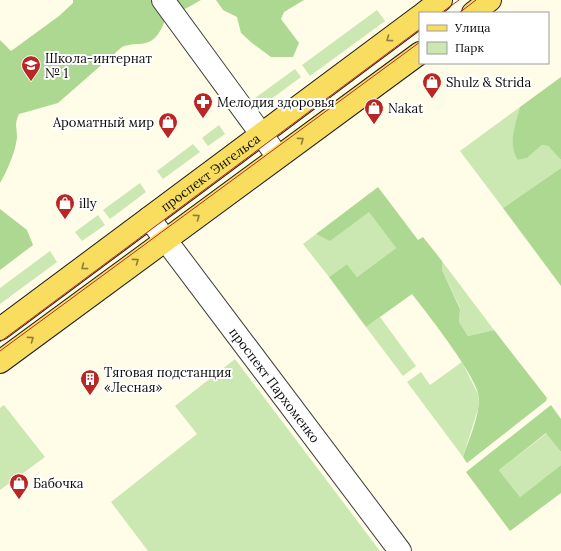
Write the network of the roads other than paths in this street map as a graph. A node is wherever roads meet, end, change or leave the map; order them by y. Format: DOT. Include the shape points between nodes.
graph roads {
  1 [pos="163,0"];
  2 [pos="441,0"];
  3 [pos="490,0"];
  4 [pos="425,12"];
  5 [pos="474,12"];
  6 [pos="419,17"];
  7 [pos="419,54"];
  8 [pos="261,135"];
  9 [pos="278,157"];
  10 [pos="149,218"];
  11 [pos="166,240"];
  12 [pos="0,329"];
  13 [pos="0,362"];
  14 [pos="400,551"];
  1 -- 8 [label="street"];
  2 -- 4 [label="main road"];
  3 -- 5 [label="main road"];
  6 -- 8 [label="main road, проспект Энгельса, one-way"];
  9 -- 7 [label="main road, проспект Энгельса, one-way"];
  8 -- 9 [label="street"];
  8 -- 10 [label="main road, проспект Энгельса"];
  11 -- 9 [label="main road, проспект Энгельса, one-way"];
  10 -- 11 [label="street, проспект Пархоменко"];
  10 -- 12 [label="main road, проспект Энгельса, one-way"];
  13 -- 11 [label="main road, проспект Энгельса, one-way"];
  11 -- 14 [label="street, проспект Пархоменко"];
}
